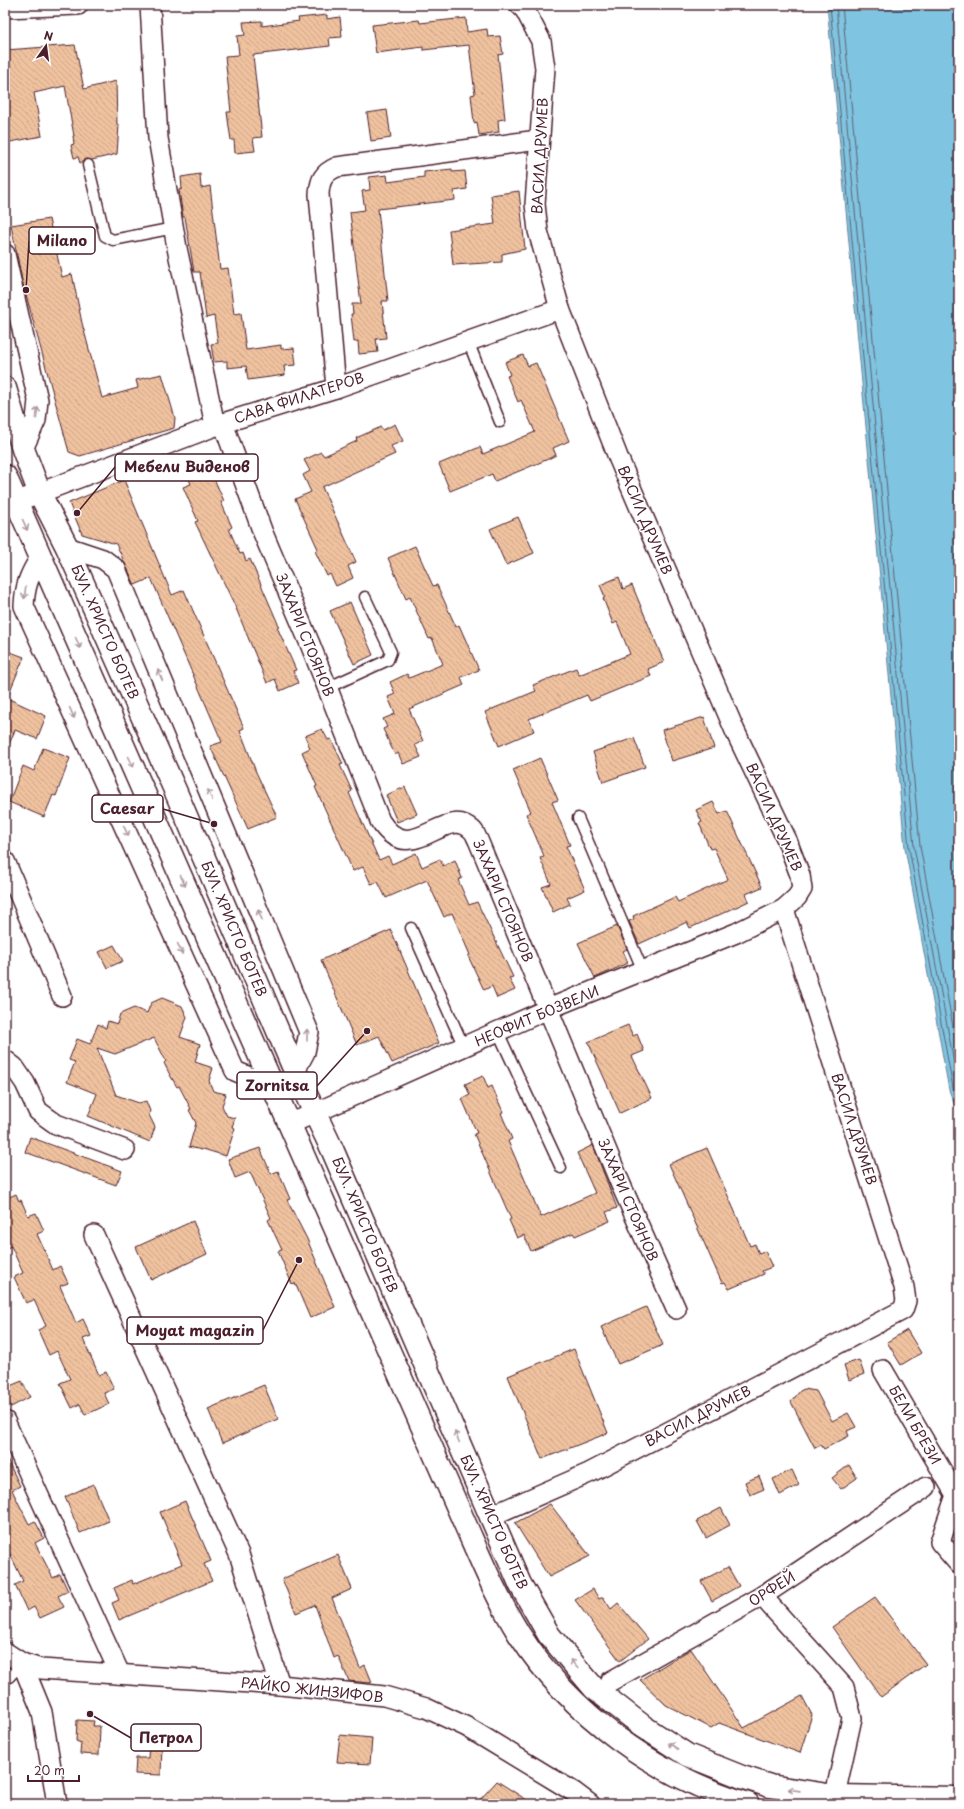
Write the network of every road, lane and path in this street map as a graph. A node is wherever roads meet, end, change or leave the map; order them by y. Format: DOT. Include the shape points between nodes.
graph roads {
  1 [pos="78,5"];
  2 [pos="150,5"];
  3 [pos="520,5"];
  4 [pos="38,6"];
  5 [pos="5,8"];
  6 [pos="538,140"];
  7 [pos="88,165"];
  8 [pos="174,228"];
  9 [pos="5,254"];
  10 [pos="560,309"];
  11 [pos="468,341"];
  12 [pos="5,388"];
  13 [pos="336,388"];
  14 [pos="500,422"];
  15 [pos="219,424"];
  16 [pos="23,449"];
  17 [pos="5,476"];
  18 [pos="40,494"];
  19 [pos="10,504"];
  20 [pos="67,547"];
  21 [pos="40,558"];
  22 [pos="365,597"];
  23 [pos="327,688"];
  24 [pos="578,818"];
  25 [pos="5,861"];
  26 [pos="784,909"];
  27 [pos="411,928"];
  28 [pos="643,970"];
  29 [pos="62,996"];
  30 [pos="548,1010"];
  31 [pos="498,1032"];
  32 [pos="464,1047"];
  33 [pos="5,1060"];
  34 [pos="295,1071"];
  35 [pos="270,1080"];
  36 [pos="316,1114"];
  37 [pos="290,1124"];
  38 [pos="125,1150"];
  39 [pos="561,1168"];
  40 [pos="94,1235"];
  41 [pos="676,1309"];
  42 [pos="883,1370"];
  43 [pos="5,1421"];
  44 [pos="926,1487"];
  45 [pos="491,1516"];
  46 [pos="959,1564"];
  47 [pos="762,1596"];
  48 [pos="12,1657"];
  49 [pos="120,1674"];
  50 [pos="5,1676"];
  51 [pos="611,1681"];
  52 [pos="280,1685"];
  53 [pos="959,1798"];
  54 [pos="834,1800"];
  55 [pos="922,1801"];
  56 [pos="57,1804"];
  57 [pos="590,1804"];
  58 [pos="748,1804"];
  1 -- 4 [label="street"];
  2 -- 8 [label="street, ЗАХАРИ СТОЯНОВ" via="158,138"];
  3 -- 6 [label="street, ВАСИЛ ДРУМЕВ" via="540,41 545,68"];
  4 -- 5 [label="street"];
  6 -- 10 [label="street, ВАСИЛ ДРУМЕВ" via="534,204 538,231"];
  6 -- 13 [label="street" via="336,167 325,174 319,194"];
  7 -- 8 [label="lane" via="105,236 113,240"];
  8 -- 15 [label="street, ЗАХАРИ СТОЯНОВ"];
  16 -- 9 [label="street, one-way" via="36,420 38,400"];
  10 -- 11 [label="street, САВА ФИЛАТЕРОВ"];
  10 -- 26 [label="street, ВАСИЛ ДРУМЕВ" via="618,457 735,731 786,838 800,875 802,889"];
  11 -- 13 [label="street, САВА ФИЛАТЕРОВ"];
  11 -- 14 [label="lane"];
  12 -- 16 [label="main road, БУЛ. ХРИСТО БОТЕВ"];
  13 -- 15 [label="street, САВА ФИЛАТЕРОВ"];
  15 -- 18 [label="street, САВА ФИЛАТЕРОВ"];
  15 -- 23 [label="street, ЗАХАРИ СТОЯНОВ"];
  16 -- 18 [label="main road, БУЛ. ХРИСТО БОТЕВ"];
  17 -- 19 [label="main road, БУЛ. ХРИСТО БОТЕВ"];
  18 -- 19 [label="street"];
  18 -- 20 [label="main road, БУЛ. ХРИСТО БОТЕВ"];
  19 -- 21 [label="main road, БУЛ. ХРИСТО БОТЕВ, one-way"];
  20 -- 34 [label="main road, БУЛ. ХРИСТО БОТЕВ" via="175,790"];
  34 -- 20 [label="street, one-way" via="305,1052 309,1032 116,569 103,559"];
  21 -- 35 [label="main road, БУЛ. ХРИСТО БОТЕВ, one-way"];
  21 -- 35 [label="street, one-way" via="25,588 24,606 236,1071 252,1078"];
  22 -- 23 [label="lane" via="391,652 388,660"];
  23 -- 30 [label="street, ЗАХАРИ СТОЯНОВ" via="380,822 387,833 397,839 407,840 451,824 462,824 472,830"];
  24 -- 28 [label="lane"];
  25 -- 29 [label="street"];
  26 -- 28 [label="street, НЕОФИТ БОЗВЕЛИ" via="736,933"];
  26 -- 45 [label="street, ВАСИЛ ДРУМЕВ" via="904,1287 906,1301 903,1310 589,1473"];
  27 -- 32 [label="lane"];
  28 -- 30 [label="street, НЕОФИТ БОЗВЕЛИ"];
  30 -- 31 [label="street, НЕОФИТ БОЗВЕЛИ"];
  30 -- 41 [label="street, ЗАХАРИ СТОЯНОВ"];
  31 -- 32 [label="street, НЕОФИТ БОЗВЕЛИ"];
  31 -- 39 [label="lane"];
  32 -- 36 [label="street, НЕОФИТ БОЗВЕЛИ"];
  33 -- 38 [label="street" via="14,1067 25,1083 38,1111 56,1124"];
  34 -- 36 [label="main road, БУЛ. ХРИСТО БОТЕВ"];
  35 -- 37 [label="main road, БУЛ. ХРИСТО БОТЕВ"];
  36 -- 37 [label="street, НЕОФИТ БОЗВЕЛИ"];
  45 -- 36 [label="main road, БУЛ. ХРИСТО БОТЕВ, one-way"];
  37 -- 58 [label="main road, БУЛ. ХРИСТО БОТЕВ" via="469,1533 501,1602 519,1633 543,1668 591,1717 651,1761 720,1795"];
  40 -- 52 [label="street" via="239,1554"];
  42 -- 46 [label="street, БЕЛИ БРЕЗИ" via="956,1495 940,1542"];
  43 -- 49 [label="street"];
  44 -- 47 [label="street, ОРФЕЙ"];
  54 -- 45 [label="main road, БУЛ. ХРИСТО БОТЕВ, one-way" via="770,1786 687,1755 644,1728 594,1688 549,1635 520,1584"];
  47 -- 51 [label="street, ОРФЕЙ"];
  47 -- 54 [label="street" via="844,1687 852,1718"];
  48 -- 49 [label="street, РАЙКО ЖИНЗИФОВ" via="42,1669"];
  48 -- 50 [label="lane" via="9,1677"];
  48 -- 56 [label="street" via="42,1712"];
  49 -- 52 [label="street, РАЙКО ЖИНЗИФОВ"];
  52 -- 57 [label="street, РАЙКО ЖИНЗИФОВ" via="384,1696 426,1708 467,1727"];
  53 -- 55 [label="main road, БУЛ. ХРИСТО БОТЕВ"];
  54 -- 55 [label="main road, БУЛ. ХРИСТО БОТЕВ"];
}
